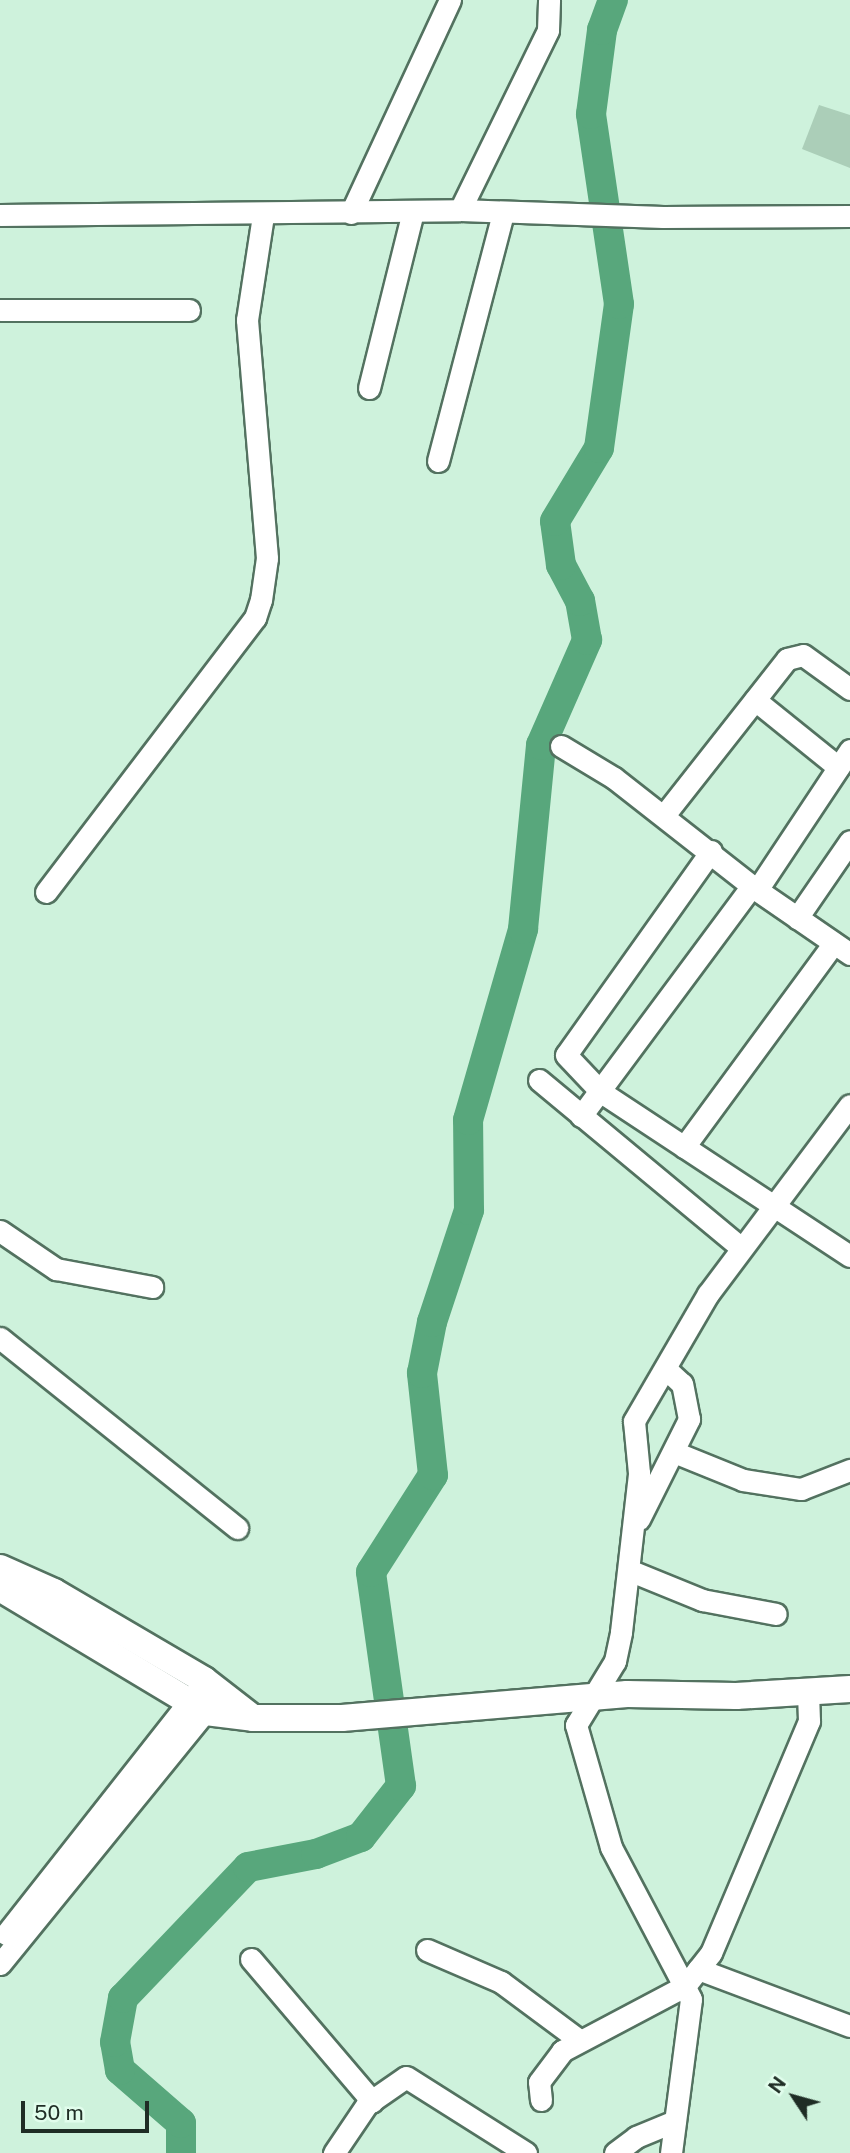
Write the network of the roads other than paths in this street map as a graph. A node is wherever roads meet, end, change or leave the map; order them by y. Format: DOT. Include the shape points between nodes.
graph roads {
  1 [pos="450,0"];
  2 [pos="549,0"];
  3 [pos="413,211"];
  4 [pos="460,211"];
  5 [pos="351,213"];
  6 [pos="503,213"];
  7 [pos="0,215"];
  8 [pos="263,215"];
  9 [pos="850,216"];
  10 [pos="0,310"];
  11 [pos="189,310"];
  12 [pos="369,388"];
  13 [pos="438,461"];
  14 [pos="849,685"];
  15 [pos="755,700"];
  16 [pos="561,747"];
  17 [pos="844,759"];
  18 [pos="665,814"];
  19 [pos="850,841"];
  20 [pos="711,851"];
  21 [pos="755,888"];
  22 [pos="46,892"];
  23 [pos="797,918"];
  24 [pos="843,944"];
  25 [pos="539,1080"];
  26 [pos="601,1091"];
  27 [pos="850,1105"];
  28 [pos="581,1116"];
  29 [pos="684,1147"];
  30 [pos="773,1204"];
  31 [pos="0,1231"];
  32 [pos="741,1248"];
  33 [pos="850,1256"];
  34 [pos="152,1287"];
  35 [pos="0,1338"];
  36 [pos="665,1368"];
  37 [pos="674,1452"];
  38 [pos="850,1470"];
  39 [pos="636,1524"];
  40 [pos="237,1528"];
  41 [pos="0,1567"];
  42 [pos="631,1571"];
  43 [pos="0,1588"];
  44 [pos="776,1615"];
  45 [pos="850,1689"];
  46 [pos="808,1691"];
  47 [pos="205,1696"];
  48 [pos="594,1696"];
  49 [pos="0,1941"];
  50 [pos="427,1950"];
  51 [pos="251,1959"];
  52 [pos="0,1964"];
  53 [pos="692,1977"];
  54 [pos="850,2026"];
  55 [pos="579,2040"];
  56 [pos="541,2100"];
  57 [pos="372,2101"];
  58 [pos="675,2121"];
  59 [pos="334,2153"];
  60 [pos="526,2153"];
  61 [pos="615,2153"];
  62 [pos="671,2153"];
  1 -- 5 [label="street"];
  2 -- 4 [label="street" via="548,30"];
  3 -- 4 [label="street"];
  3 -- 5 [label="street"];
  3 -- 12 [label="street"];
  4 -- 6 [label="street"];
  5 -- 8 [label="street"];
  6 -- 9 [label="street" via="663,218"];
  6 -- 13 [label="street"];
  7 -- 8 [label="street"];
  8 -- 22 [label="street" via="247,320 267,558 261,600 255,618"];
  10 -- 11 [label="street"];
  14 -- 15 [label="street" via="795,654"];
  15 -- 17 [label="street"];
  15 -- 18 [label="street"];
  16 -- 18 [label="street"];
  17 -- 21 [label="street"];
  18 -- 20 [label="street"];
  19 -- 23 [label="street"];
  20 -- 21 [label="street"];
  20 -- 26 [label="street" via="566,1048 569,1062"];
  21 -- 23 [label="street"];
  21 -- 26 [label="street"];
  23 -- 24 [label="street"];
  24 -- 29 [label="street"];
  25 -- 28 [label="street"];
  26 -- 28 [label="street"];
  26 -- 29 [label="street"];
  27 -- 30 [label="street"];
  28 -- 32 [label="street"];
  29 -- 30 [label="street"];
  30 -- 32 [label="street"];
  30 -- 33 [label="street"];
  31 -- 34 [label="street" via="56,1269"];
  32 -- 36 [label="street"];
  35 -- 40 [label="street"];
  36 -- 37 [label="street" via="689,1399 689,1419"];
  36 -- 39 [label="street" via="634,1421 639,1474"];
  37 -- 38 [label="street" via="743,1480 802,1489"];
  37 -- 39 [label="street"];
  39 -- 42 [label="street"];
  41 -- 47 [label="main road" via="54,1592"];
  42 -- 44 [label="street" via="702,1600"];
  42 -- 48 [label="street" via="615,1661"];
  43 -- 47 [label="main road"];
  45 -- 46 [label="main road"];
  46 -- 48 [label="main road"];
  46 -- 53 [label="street" via="809,1721 711,1953"];
  47 -- 48 [label="main road" via="253,1718 342,1718"];
  47 -- 49 [label="street"];
  47 -- 52 [label="street"];
  48 -- 53 [label="street" via="576,1725 611,1847"];
  50 -- 55 [label="street" via="501,1982"];
  51 -- 57 [label="street"];
  53 -- 54 [label="street"];
  53 -- 55 [label="street"];
  53 -- 58 [label="street"];
  55 -- 56 [label="street" via="562,2051 539,2082"];
  57 -- 59 [label="street"];
  57 -- 60 [label="street" via="407,2077"];
  58 -- 61 [label="street" via="636,2137"];
  58 -- 62 [label="street"];
}
